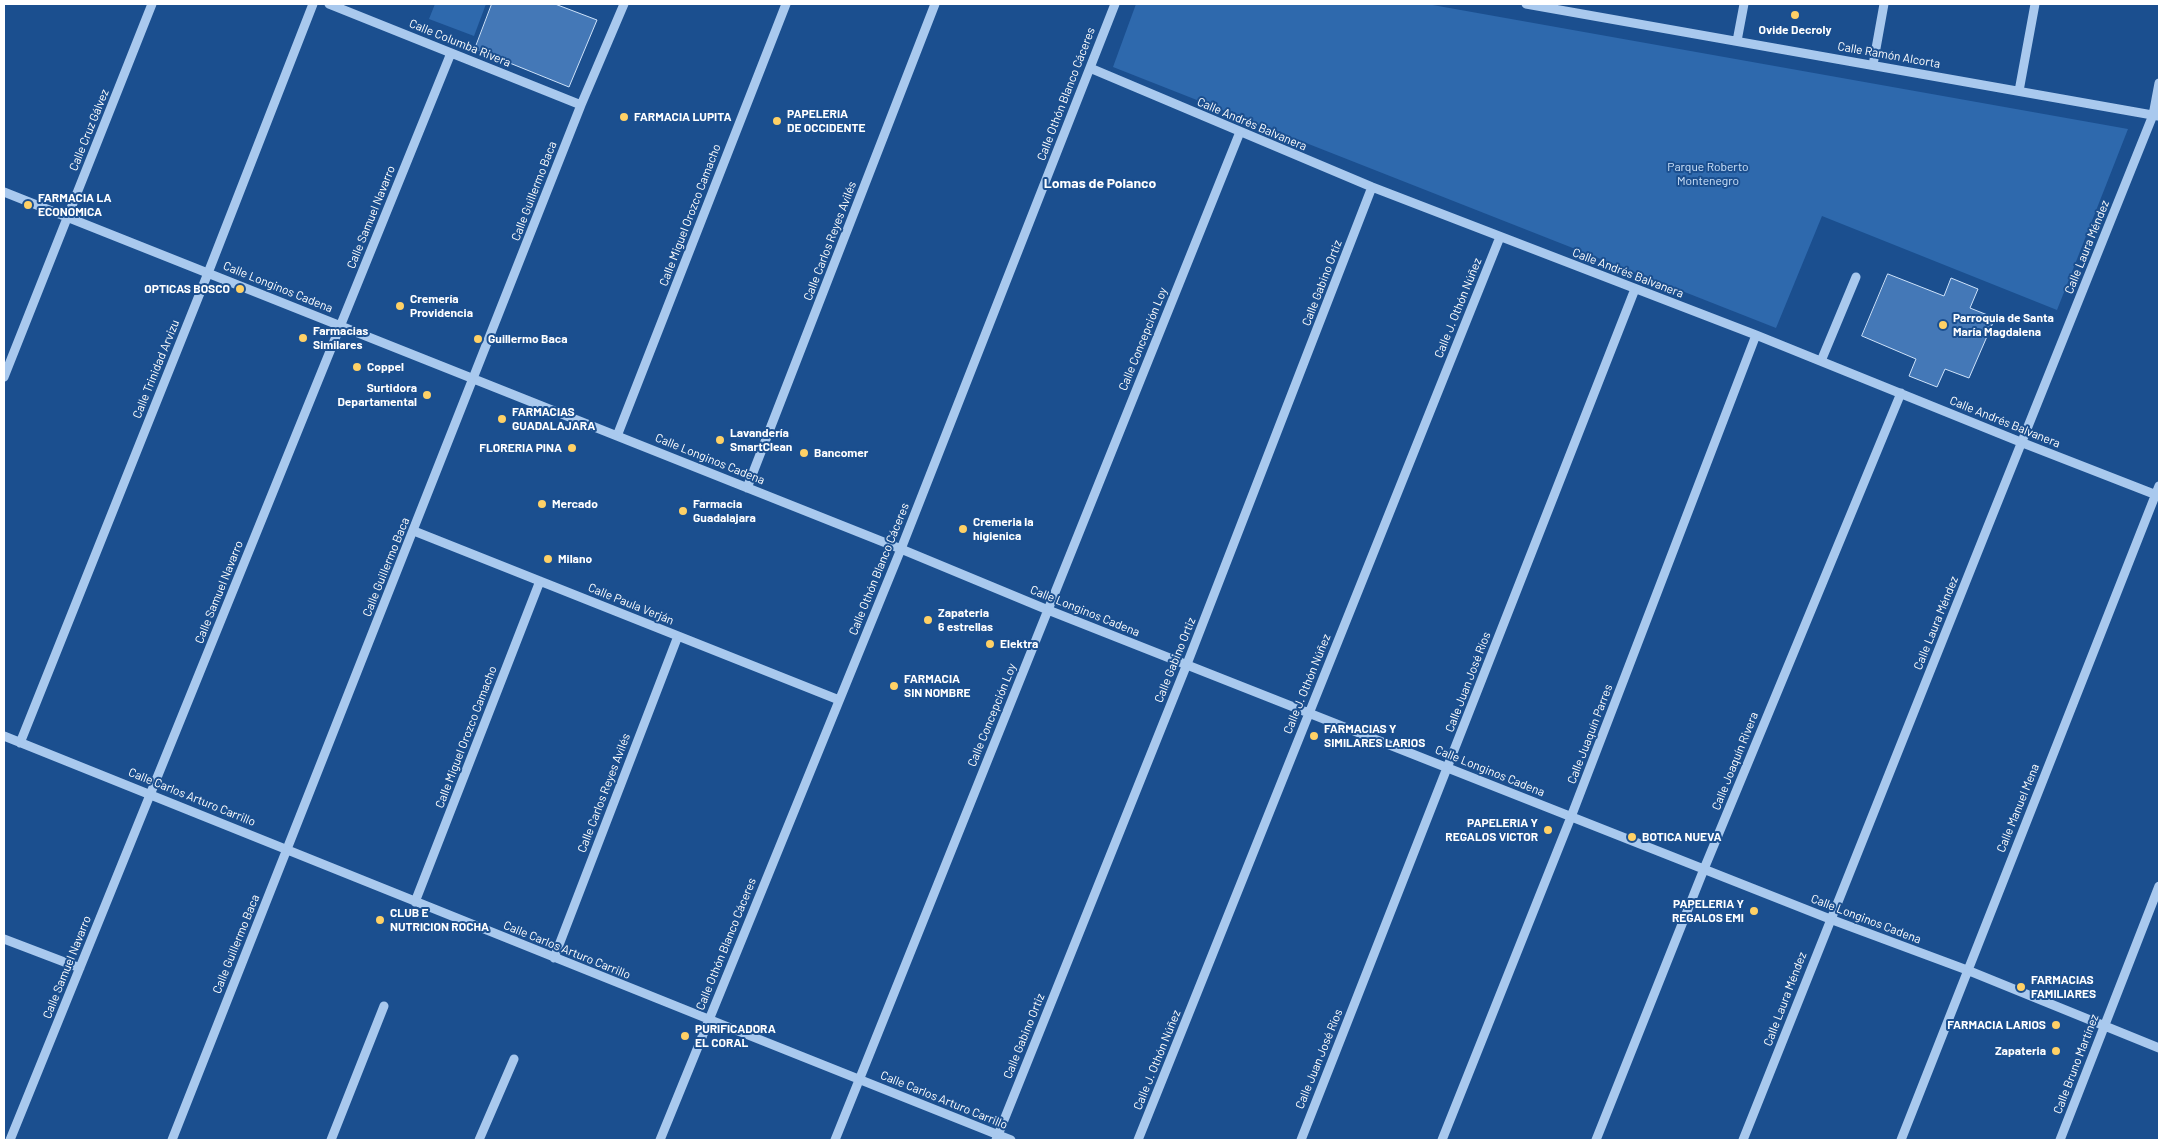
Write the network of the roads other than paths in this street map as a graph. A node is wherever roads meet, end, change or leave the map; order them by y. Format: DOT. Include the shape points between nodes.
graph roads {
  1 [pos="152,4"];
  2 [pos="313,4"];
  3 [pos="329,4"];
  4 [pos="624,4"];
  5 [pos="786,4"];
  6 [pos="935,4"];
  7 [pos="1115,4"];
  8 [pos="1526,4"];
  9 [pos="1587,4"];
  10 [pos="1744,4"];
  11 [pos="1884,4"];
  12 [pos="2035,4"];
  13 [pos="1585,14"];
  14 [pos="1737,41"];
  15 [pos="451,53"];
  16 [pos="1872,65"];
  17 [pos="1090,68"];
  18 [pos="2159,83"];
  19 [pos="2019,91"];
  20 [pos="581,105"];
  21 [pos="2156,115"];
  22 [pos="1240,132"];
  23 [pos="1372,188"];
  24 [pos="4,192"];
  25 [pos="67,217"];
  26 [pos="1500,237"];
  27 [pos="208,273"];
  28 [pos="1856,277"];
  29 [pos="1635,289"];
  30 [pos="341,326"];
  31 [pos="1756,335"];
  32 [pos="1821,361"];
  33 [pos="4,377"];
  34 [pos="474,379"];
  35 [pos="1901,393"];
  36 [pos="617,436"];
  37 [pos="2023,444"];
  38 [pos="2159,486"];
  39 [pos="747,488"];
  40 [pos="2157,495"];
  41 [pos="414,531"];
  42 [pos="901,549"];
  43 [pos="540,581"];
  44 [pos="1048,610"];
  45 [pos="678,636"];
  46 [pos="1187,664"];
  47 [pos="839,700"];
  48 [pos="1309,713"];
  49 [pos="4,736"];
  50 [pos="20,743"];
  51 [pos="1448,768"];
  52 [pos="150,794"];
  53 [pos="1571,817"];
  54 [pos="287,849"];
  55 [pos="1704,869"];
  56 [pos="2159,886"];
  57 [pos="415,902"];
  58 [pos="1830,919"];
  59 [pos="4,939"];
  60 [pos="554,958"];
  61 [pos="80,968"];
  62 [pos="1967,970"];
  63 [pos="384,1006"];
  64 [pos="708,1021"];
  65 [pos="2104,1026"];
  66 [pos="2159,1048"];
  67 [pos="514,1059"];
  68 [pos="860,1079"];
  69 [pos="997,1138"];
  70 [pos="10,1140"];
  71 [pos="172,1140"];
  72 [pos="331,1140"];
  73 [pos="479,1140"];
  74 [pos="660,1140"];
  75 [pos="835,1140"];
  76 [pos="1011,1140"];
  77 [pos="1138,1140"];
  78 [pos="1301,1140"];
  79 [pos="1442,1140"];
  80 [pos="1596,1140"];
  81 [pos="1743,1140"];
  82 [pos="1901,1140"];
  83 [pos="2060,1140"];
  1 -- 25 [label="street, Calle Cruz Gálvez"];
  2 -- 27 [label="street, Calle Trinidad Arvizu"];
  3 -- 15 [label="street, Calle Columba Rivera"];
  4 -- 20 [label="street, Calle Guillermo Baca"];
  5 -- 36 [label="street, Calle Miguel Orozco Camacho"];
  6 -- 39 [label="street, Calle Carlos Reyes Avilés"];
  7 -- 17 [label="street, Calle Othón Blanco Cáceres"];
  8 -- 13 [label="street, Calle Ramón Alcorta"];
  9 -- 13 [label="street"];
  10 -- 14 [label="street"];
  11 -- 16 [label="street"];
  12 -- 19 [label="street"];
  13 -- 14 [label="street, Calle Ramón Alcorta"];
  14 -- 16 [label="street, Calle Ramón Alcorta"];
  15 -- 20 [label="street, Calle Columba Rivera"];
  15 -- 30 [label="street, Calle Samuel Navarro"];
  16 -- 19 [label="street, Calle Ramón Alcorta"];
  17 -- 22 [label="street, Calle Andrés Balvanera"];
  17 -- 42 [label="street, Calle Othón Blanco Cáceres"];
  18 -- 21 [label="street, Calle Laura Méndez"];
  19 -- 21 [label="street, Calle Ramón Alcorta"];
  20 -- 34 [label="street, Calle Guillermo Baca"];
  21 -- 37 [label="street, Calle Laura Méndez"];
  22 -- 23 [label="street, Calle Andrés Balvanera"];
  22 -- 44 [label="street, Calle Concepción Loy"];
  23 -- 26 [label="street, Calle Andrés Balvanera"];
  23 -- 46 [label="street, Calle Gabino Ortiz"];
  24 -- 25 [label="street, Calle Longinos Cadena"];
  25 -- 27 [label="street, Calle Longinos Cadena"];
  25 -- 33 [label="street, Calle Cruz Gálvez"];
  26 -- 29 [label="street, Calle Andrés Balvanera"];
  26 -- 48 [label="street, Calle J. Othón Núñez"];
  27 -- 30 [label="street, Calle Longinos Cadena"];
  27 -- 50 [label="street, Calle Trinidad Arvizu"];
  28 -- 32 [label="street"];
  29 -- 31 [label="street, Calle Andrés Balvanera"];
  29 -- 51 [label="street, Calle Juan José Ríos"];
  30 -- 34 [label="street, Calle Longinos Cadena"];
  30 -- 52 [label="street, Calle Samuel Navarro"];
  31 -- 32 [label="street, Calle Andrés Balvanera"];
  31 -- 53 [label="street, Calle Juaquín Parres"];
  32 -- 35 [label="street, Calle Andrés Balvanera"];
  34 -- 36 [label="street, Calle Longinos Cadena"];
  34 -- 41 [label="street, Calle Guillermo Baca"];
  35 -- 37 [label="street, Calle Andrés Balvanera"];
  35 -- 55 [label="street, Calle Joaquín Rivera"];
  36 -- 39 [label="street, Calle Longinos Cadena"];
  37 -- 40 [label="street, Calle Andrés Balvanera"];
  37 -- 58 [label="street, Calle Laura Méndez"];
  38 -- 40 [label="street, Calle Manuel Mena"];
  39 -- 42 [label="street, Calle Longinos Cadena"];
  40 -- 62 [label="street, Calle Manuel Mena"];
  41 -- 43 [label="street, Calle Paula Verján"];
  41 -- 54 [label="street, Calle Guillermo Baca"];
  42 -- 44 [label="street, Calle Longinos Cadena"];
  42 -- 47 [label="street, Calle Othón Blanco Cáceres"];
  43 -- 45 [label="street, Calle Paula Verján"];
  43 -- 57 [label="street, Calle Miguel Orozco Camacho"];
  44 -- 46 [label="street, Calle Longinos Cadena"];
  44 -- 68 [label="street, Calle Concepción Loy"];
  45 -- 47 [label="street, Calle Paula Verján"];
  45 -- 60 [label="street, Calle Carlos Reyes Avilés"];
  46 -- 48 [label="street, Calle Longinos Cadena"];
  46 -- 69 [label="street, Calle Gabino Ortiz"];
  47 -- 64 [label="street, Calle Othón Blanco Cáceres"];
  48 -- 51 [label="street, Calle Longinos Cadena"];
  48 -- 77 [label="street, Calle J. Othón Núñez"];
  49 -- 50 [label="street, Calle Carlos Arturo Carrillo"];
  50 -- 52 [label="street, Calle Carlos Arturo Carrillo"];
  51 -- 53 [label="street, Calle Longinos Cadena"];
  51 -- 78 [label="street, Calle Juan José Ríos"];
  52 -- 54 [label="street, Calle Carlos Arturo Carrillo"];
  52 -- 61 [label="street, Calle Samuel Navarro"];
  53 -- 55 [label="street, Calle Longinos Cadena"];
  53 -- 79 [label="street, Calle Juaquín Parres"];
  54 -- 57 [label="street, Calle Carlos Arturo Carrillo"];
  54 -- 71 [label="street, Calle Guillermo Baca"];
  55 -- 58 [label="street, Calle Longinos Cadena"];
  55 -- 80 [label="street, Calle Joaquín Rivera"];
  56 -- 65 [label="street, Calle Bruno Martínez"];
  57 -- 60 [label="street, Calle Carlos Arturo Carrillo"];
  58 -- 62 [label="street, Calle Longinos Cadena"];
  58 -- 81 [label="street, Calle Laura Méndez"];
  59 -- 61 [label="street"];
  60 -- 64 [label="street, Calle Carlos Arturo Carrillo"];
  61 -- 70 [label="street, Calle Samuel Navarro"];
  62 -- 65 [label="street, Calle Longinos Cadena"];
  62 -- 82 [label="street, Calle Manuel Mena"];
  63 -- 72 [label="street"];
  64 -- 68 [label="street, Calle Carlos Arturo Carrillo"];
  64 -- 74 [label="street, Calle Othón Blanco Cáceres"];
  65 -- 66 [label="street, Calle Longinos Cadena"];
  65 -- 83 [label="street, Calle Bruno Martínez"];
  67 -- 73 [label="street"];
  68 -- 69 [label="street, Calle Carlos Arturo Carrillo"];
  68 -- 75 [label="street, Calle Concepción Loy"];
  69 -- 76 [label="street, Calle Carlos Arturo Carrillo"];
}
